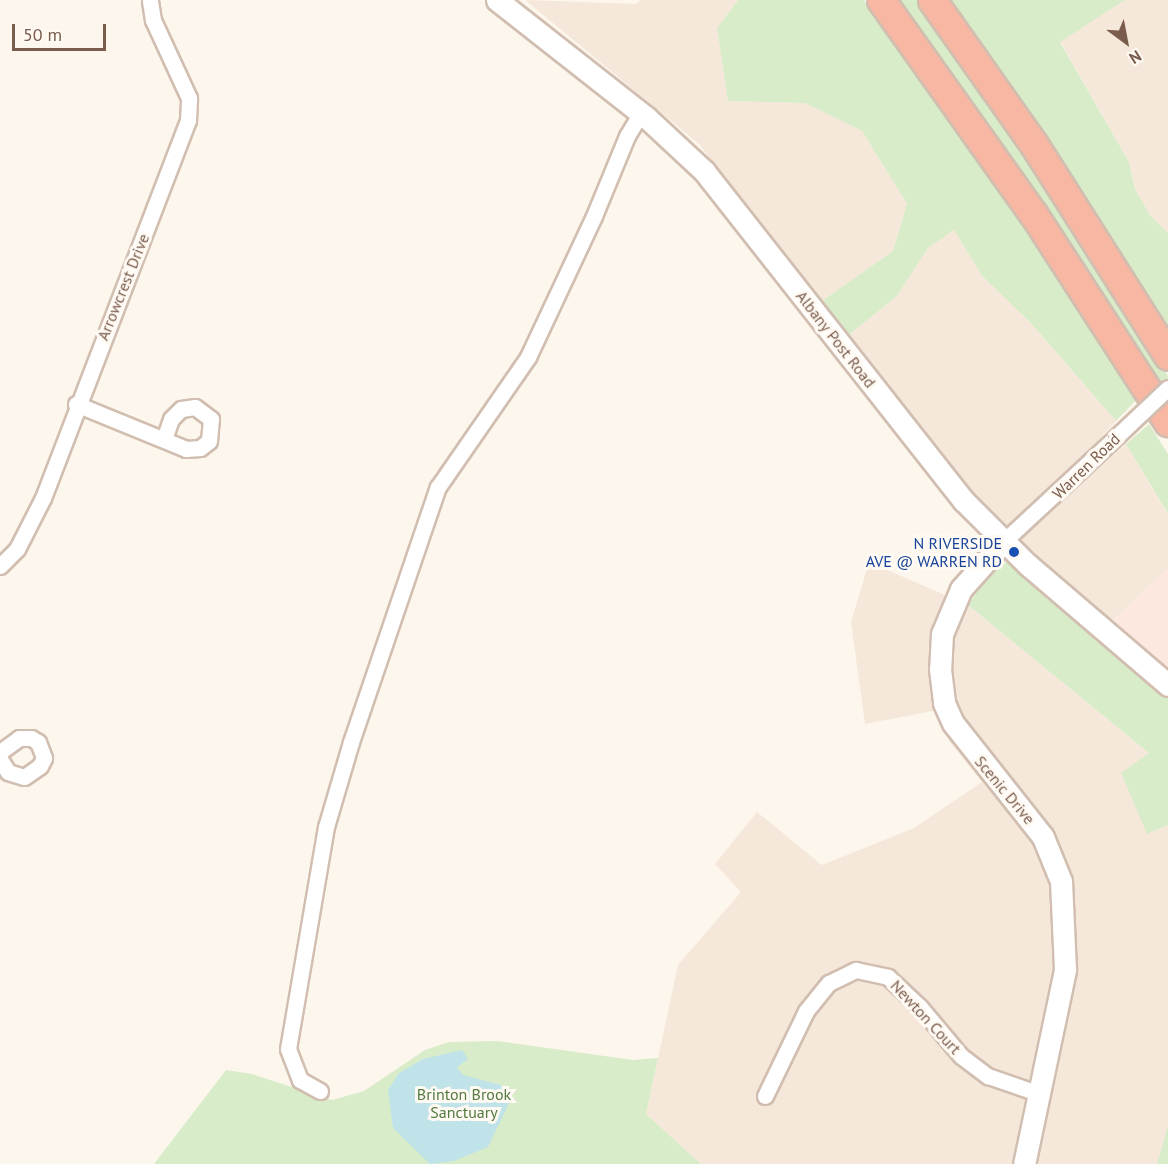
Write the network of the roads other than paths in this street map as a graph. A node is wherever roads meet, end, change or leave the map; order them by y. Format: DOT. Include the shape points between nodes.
graph roads {
  1 [pos="150,0"];
  2 [pos="497,0"];
  3 [pos="881,0"];
  4 [pos="932,0"];
  5 [pos="641,113"];
  6 [pos="1168,356"];
  7 [pos="1168,388"];
  8 [pos="76,404"];
  9 [pos="1168,422"];
  10 [pos="164,440"];
  11 [pos="1003,542"];
  12 [pos="0,566"];
  13 [pos="1168,685"];
  14 [pos="0,752"];
  15 [pos="0,759"];
  16 [pos="320,1091"];
  17 [pos="1040,1094"];
  18 [pos="765,1096"];
  19 [pos="1024,1164"];
  1 -- 8 [label="street, Arrowcrest Drive" via="153,20 189,98 190,110"];
  2 -- 5 [label="main road, Albany Post Road"];
  3 -- 9 [label="highway" via="1034,215"];
  4 -- 6 [label="highway" via="1033,143"];
  5 -- 11 [label="main road, Albany Post Road" via="714,183 926,454"];
  5 -- 16 [label="street" via="627,136 590,227 528,357 438,487 351,742 326,828 288,1049 300,1080"];
  7 -- 11 [label="street, Warren Road, bridge"];
  8 -- 10 [label="street"];
  8 -- 12 [label="street, Arrowcrest Drive" via="43,498 16,549"];
  11 -- 13 [label="main road, Albany Post Road"];
  11 -- 17 [label="main road, Scenic Drive" via="961,589 942,634 940,669 944,703 953,723 1038,829 1061,881 1065,970"];
  14 -- 15 [label="street" via="19,738 31,738 38,742 44,758 40,766 24,777 8,772"];
  17 -- 18 [label="street, Newton Court" via="988,1076 961,1056 920,1007 888,977 856,970 829,983 806,1011"];
  17 -- 19 [label="main road, Scenic Drive"];
}
